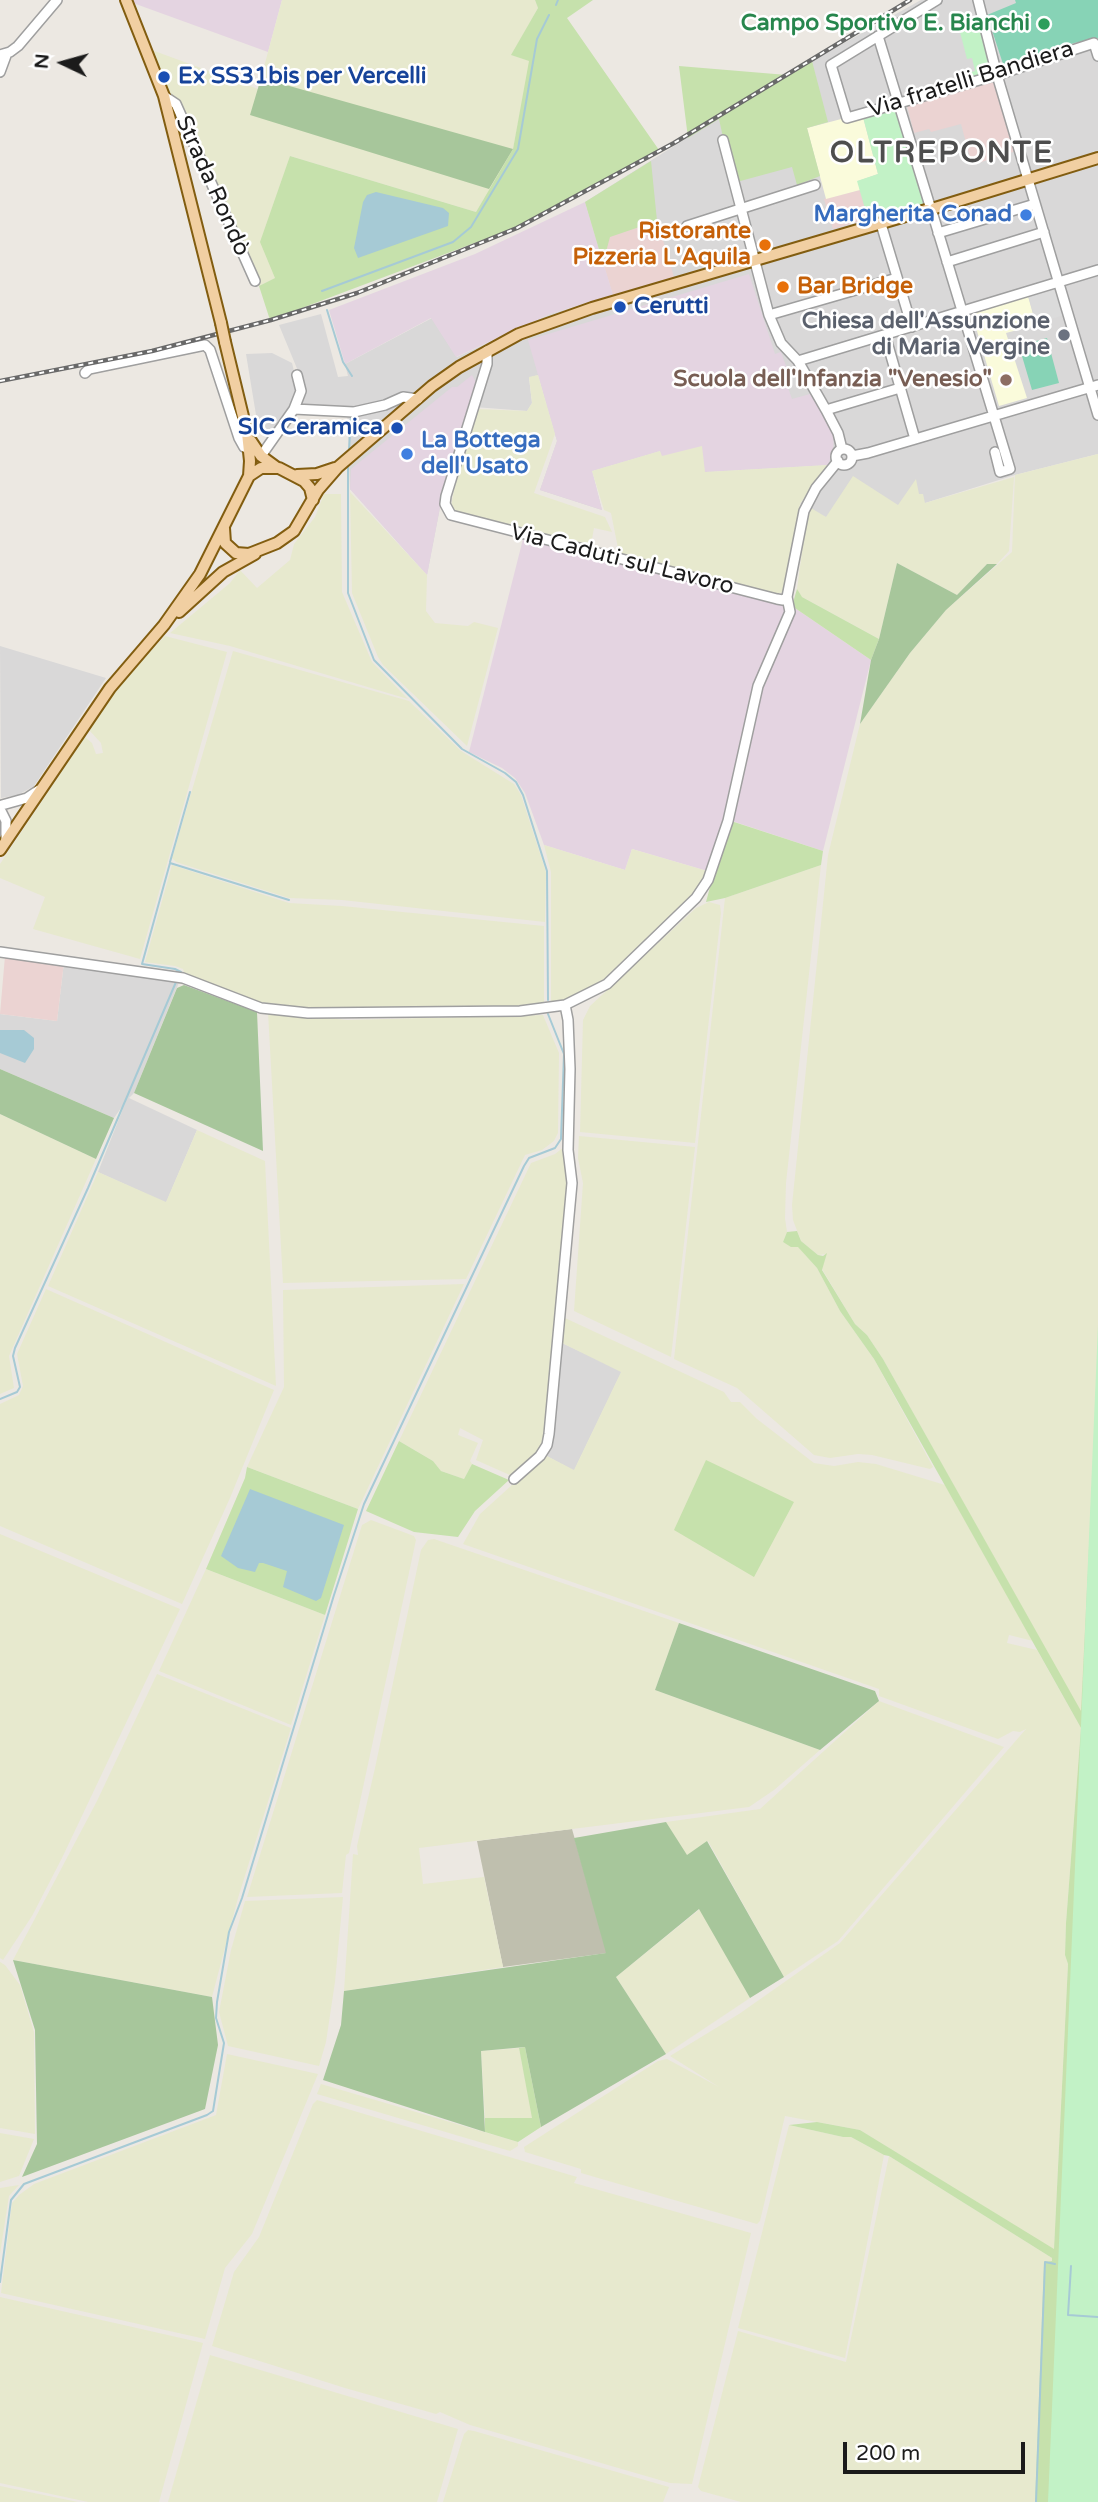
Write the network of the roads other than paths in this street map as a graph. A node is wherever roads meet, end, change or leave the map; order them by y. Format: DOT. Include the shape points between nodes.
graph roads {
  1 [pos="57,0"];
  2 [pos="126,0"];
  3 [pos="937,0"];
  4 [pos="978,0"];
  5 [pos="878,36"];
  6 [pos="4,54"];
  7 [pos="1098,56"];
  8 [pos="0,72"];
  9 [pos="997,75"];
  10 [pos="164,96"];
  11 [pos="900,103"];
  12 [pos="723,140"];
  13 [pos="1098,158"];
  14 [pos="1028,179"];
  15 [pos="815,185"];
  16 [pos="1035,204"];
  17 [pos="740,210"];
  18 [pos="931,210"];
  19 [pos="881,223"];
  20 [pos="687,226"];
  21 [pos="1044,232"];
  22 [pos="938,233"];
  23 [pos="754,259"];
  24 [pos="947,262"];
  25 [pos="1098,270"];
  26 [pos="897,278"];
  27 [pos="254,281"];
  28 [pos="1059,282"];
  29 [pos="962,312"];
  30 [pos="769,315"];
  31 [pos="912,327"];
  32 [pos="885,335"];
  33 [pos="487,351"];
  34 [pos="476,357"];
  35 [pos="798,361"];
  36 [pos="85,373"];
  37 [pos="297,375"];
  38 [pos="482,379"];
  39 [pos="1094,387"];
  40 [pos="900,388"];
  41 [pos="418,399"];
  42 [pos="293,409"];
  43 [pos="826,411"];
  44 [pos="994,415"];
  45 [pos="1098,415"];
  46 [pos="915,439"];
  47 [pos="842,449"];
  48 [pos="995,452"];
  49 [pos="256,453"];
  50 [pos="852,456"];
  51 [pos="838,461"];
  52 [pos="344,462"];
  53 [pos="279,468"];
  54 [pos="294,475"];
  55 [pos="249,476"];
  56 [pos="313,500"];
  57 [pos="224,528"];
  58 [pos="258,551"];
  59 [pos="787,597"];
  60 [pos="164,625"];
  61 [pos="40,789"];
  62 [pos="1,807"];
  63 [pos="25,812"];
  64 [pos="3,846"];
  65 [pos="0,952"];
  66 [pos="565,1005"];
  67 [pos="514,1479"];
  1 -- 6 [label="street" via="18,46"];
  2 -- 10 [label="main road"];
  3 -- 5 [label="street"];
  4 -- 9 [label="street"];
  5 -- 11 [label="street"];
  5 -- 11 [label="street, Via fratelli Bandiera" via="831,65 847,118"];
  6 -- 8 [label="street"];
  7 -- 9 [label="street, Via fratelli Bandiera" via="1094,43"];
  9 -- 11 [label="street, Via fratelli Bandiera"];
  9 -- 14 [label="street"];
  10 -- 27 [label="street, Strada Rondò" via="176,104"];
  10 -- 49 [label="main road, bridge" via="247,433"];
  11 -- 18 [label="street"];
  12 -- 17 [label="street"];
  13 -- 14 [label="main road"];
  14 -- 16 [label="street"];
  14 -- 18 [label="main road"];
  15 -- 17 [label="street"];
  16 -- 21 [label="street"];
  16 -- 22 [label="street"];
  17 -- 20 [label="street"];
  17 -- 23 [label="street"];
  18 -- 19 [label="main road"];
  18 -- 22 [label="street"];
  19 -- 23 [label="main road"];
  19 -- 26 [label="street"];
  21 -- 24 [label="street"];
  21 -- 28 [label="street"];
  22 -- 24 [label="street"];
  23 -- 30 [label="street"];
  23 -- 33 [label="main road" via="555,320"];
  24 -- 29 [label="street"];
  25 -- 28 [label="street"];
  26 -- 30 [label="street"];
  26 -- 31 [label="street"];
  28 -- 29 [label="street"];
  28 -- 39 [label="street"];
  29 -- 31 [label="street"];
  29 -- 44 [label="street"];
  30 -- 35 [label="street" via="782,343"];
  31 -- 32 [label="street"];
  32 -- 35 [label="street"];
  32 -- 40 [label="street"];
  33 -- 34 [label="main road"];
  33 -- 38 [label="street, Via Caduti sul Lavoro"];
  34 -- 38 [label="street"];
  34 -- 41 [label="main road"];
  35 -- 43 [label="street"];
  36 -- 49 [label="street" via="205,345 239,438"];
  37 -- 42 [label="street" via="301,391"];
  38 -- 59 [label="street, Via Caduti sul Lavoro" via="446,496 451,515 764,596"];
  39 -- 44 [label="street"];
  39 -- 45 [label="street"];
  40 -- 43 [label="street"];
  40 -- 46 [label="street"];
  41 -- 42 [label="street" via="403,397 351,412"];
  41 -- 52 [label="main road"];
  42 -- 49 [label="street"];
  43 -- 47 [label="street"];
  44 -- 46 [label="street"];
  44 -- 48 [label="street" via="1010,469 1000,472"];
  46 -- 50 [label="street"];
  47 -- 50 [label="street"];
  47 -- 51 [label="street"];
  49 -- 53 [label="main road"];
  49 -- 55 [label="main road"];
  50 -- 51 [label="street" via="847,464"];
  51 -- 59 [label="street" via="804,511"];
  52 -- 54 [label="main road" via="317,474"];
  52 -- 56 [label="main road"];
  53 -- 54 [label="main road"];
  53 -- 55 [label="main road" via="261,468"];
  54 -- 56 [label="main road" via="308,484"];
  55 -- 57 [label="main road"];
  56 -- 58 [label="main road" via="295,531"];
  57 -- 58 [label="main road" via="223,538 232,551"];
  57 -- 60 [label="main road" via="200,574"];
  58 -- 60 [label="main road" via="223,572"];
  59 -- 66 [label="street" via="790,612 758,686 728,821 708,880 696,898 607,984"];
  60 -- 61 [label="main road" via="110,688"];
  61 -- 62 [label="street"];
  61 -- 63 [label="main road"];
  62 -- 63 [label="street"];
  62 -- 64 [label="street" via="6,821"];
  63 -- 64 [label="main road"];
  65 -- 66 [label="street" via="183,978 261,1007 308,1013 520,1011"];
  66 -- 67 [label="street" via="572,1183 549,1434 540,1456"];
}
